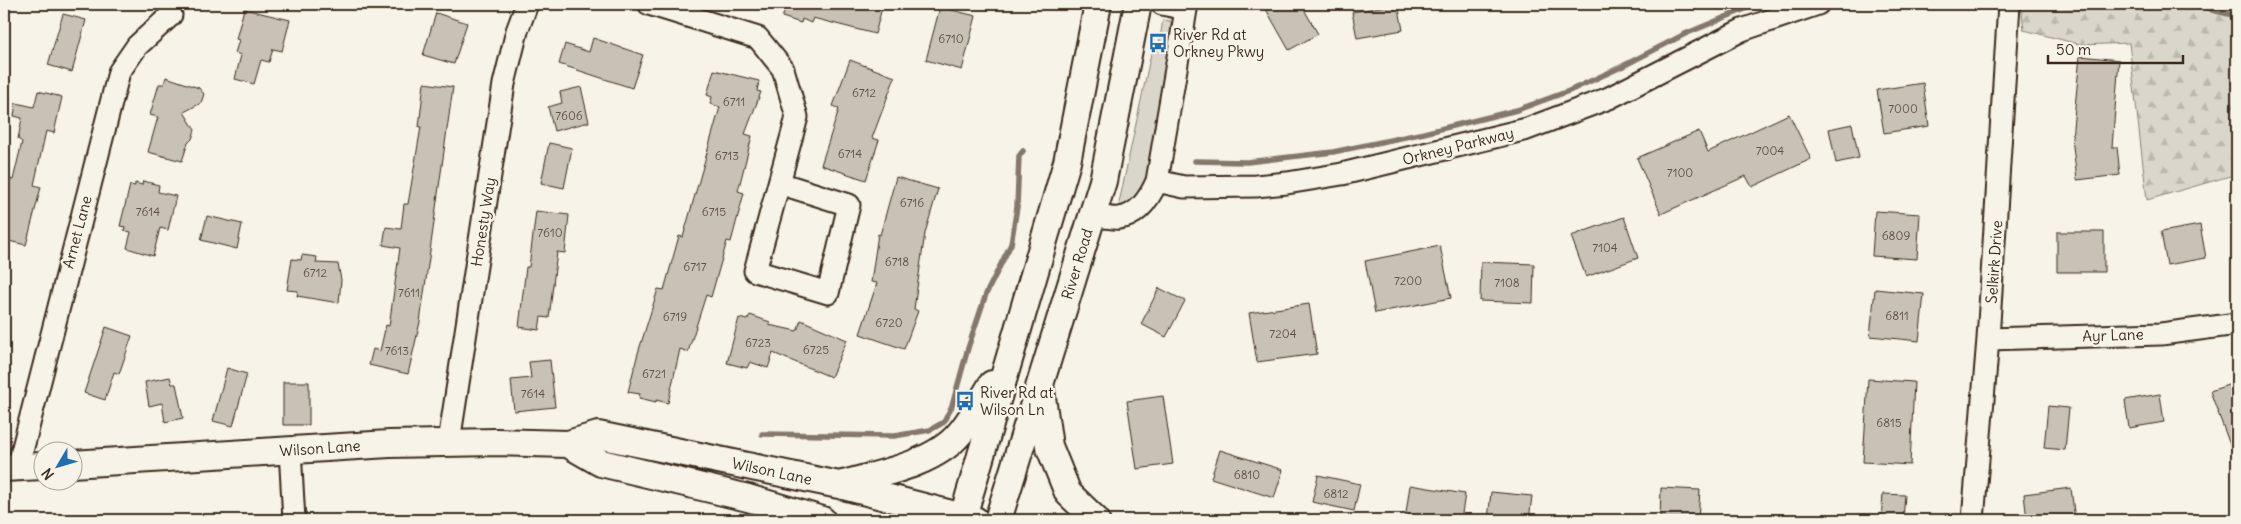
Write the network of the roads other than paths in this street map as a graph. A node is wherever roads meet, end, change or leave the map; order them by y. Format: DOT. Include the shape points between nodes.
graph roads {
  1 [pos="526,4"];
  2 [pos="649,4"];
  3 [pos="1098,4"];
  4 [pos="1138,4"];
  5 [pos="1162,4"];
  6 [pos="1818,4"];
  7 [pos="2009,4"];
  8 [pos="1187,6"];
  9 [pos="171,15"];
  10 [pos="1157,181"];
  11 [pos="779,183"];
  12 [pos="1092,215"];
  13 [pos="2237,324"];
  14 [pos="1988,339"];
  15 [pos="1011,351"];
  16 [pos="1040,381"];
  17 [pos="449,442"];
  18 [pos="568,444"];
  19 [pos="290,450"];
  20 [pos="82,463"];
  21 [pos="21,467"];
  22 [pos="839,485"];
  23 [pos="967,519"];
  24 [pos="294,520"];
  25 [pos="818,520"];
  26 [pos="998,520"];
  27 [pos="1096,520"];
  28 [pos="1973,520"];
  1 -- 17 [label="street, Honesty Way" via="504,84"];
  2 -- 11 [label="street" via="758,38 784,69 797,117"];
  3 -- 15 [label="main road" via="1066,162"];
  4 -- 12 [label="main road, River Road" via="1103,181"];
  5 -- 8 [label="street"];
  6 -- 10 [label="street, Orkney Parkway" via="1742,30 1609,98 1528,129 1342,174 1287,183 1184,187"];
  7 -- 14 [label="street, Selkirk Drive"];
  8 -- 10 [label="street"];
  9 -- 21 [label="street, Arnet Lane" via="137,46 119,72"];
  10 -- 12 [label="street" via="1142,206 1131,214 1119,218"];
  11 -- 11 [label="street" via="755,271 828,293 849,205"];
  12 -- 16 [label="main road, River Road"];
  13 -- 14 [label="street, Ayr Lane" via="2161,334"];
  14 -- 28 [label="street, Selkirk Drive"];
  15 -- 22 [label="main road" via="979,406 959,434 946,445 918,462"];
  15 -- 23 [label="main road"];
  16 -- 26 [label="main road, River Road"];
  16 -- 27 [label="main road" via="1049,446 1068,493"];
  17 -- 18 [label="main road, Wilson Lane"];
  17 -- 19 [label="main road, Wilson Lane"];
  18 -- 22 [label="main road, Wilson Lane" via="598,435"];
  18 -- 25 [label="main road, Wilson Lane" via="600,463 748,498"];
  19 -- 20 [label="main road, Wilson Lane"];
  19 -- 24 [label="street"];
  22 -- 23 [label="main road, Wilson Lane"];
}
